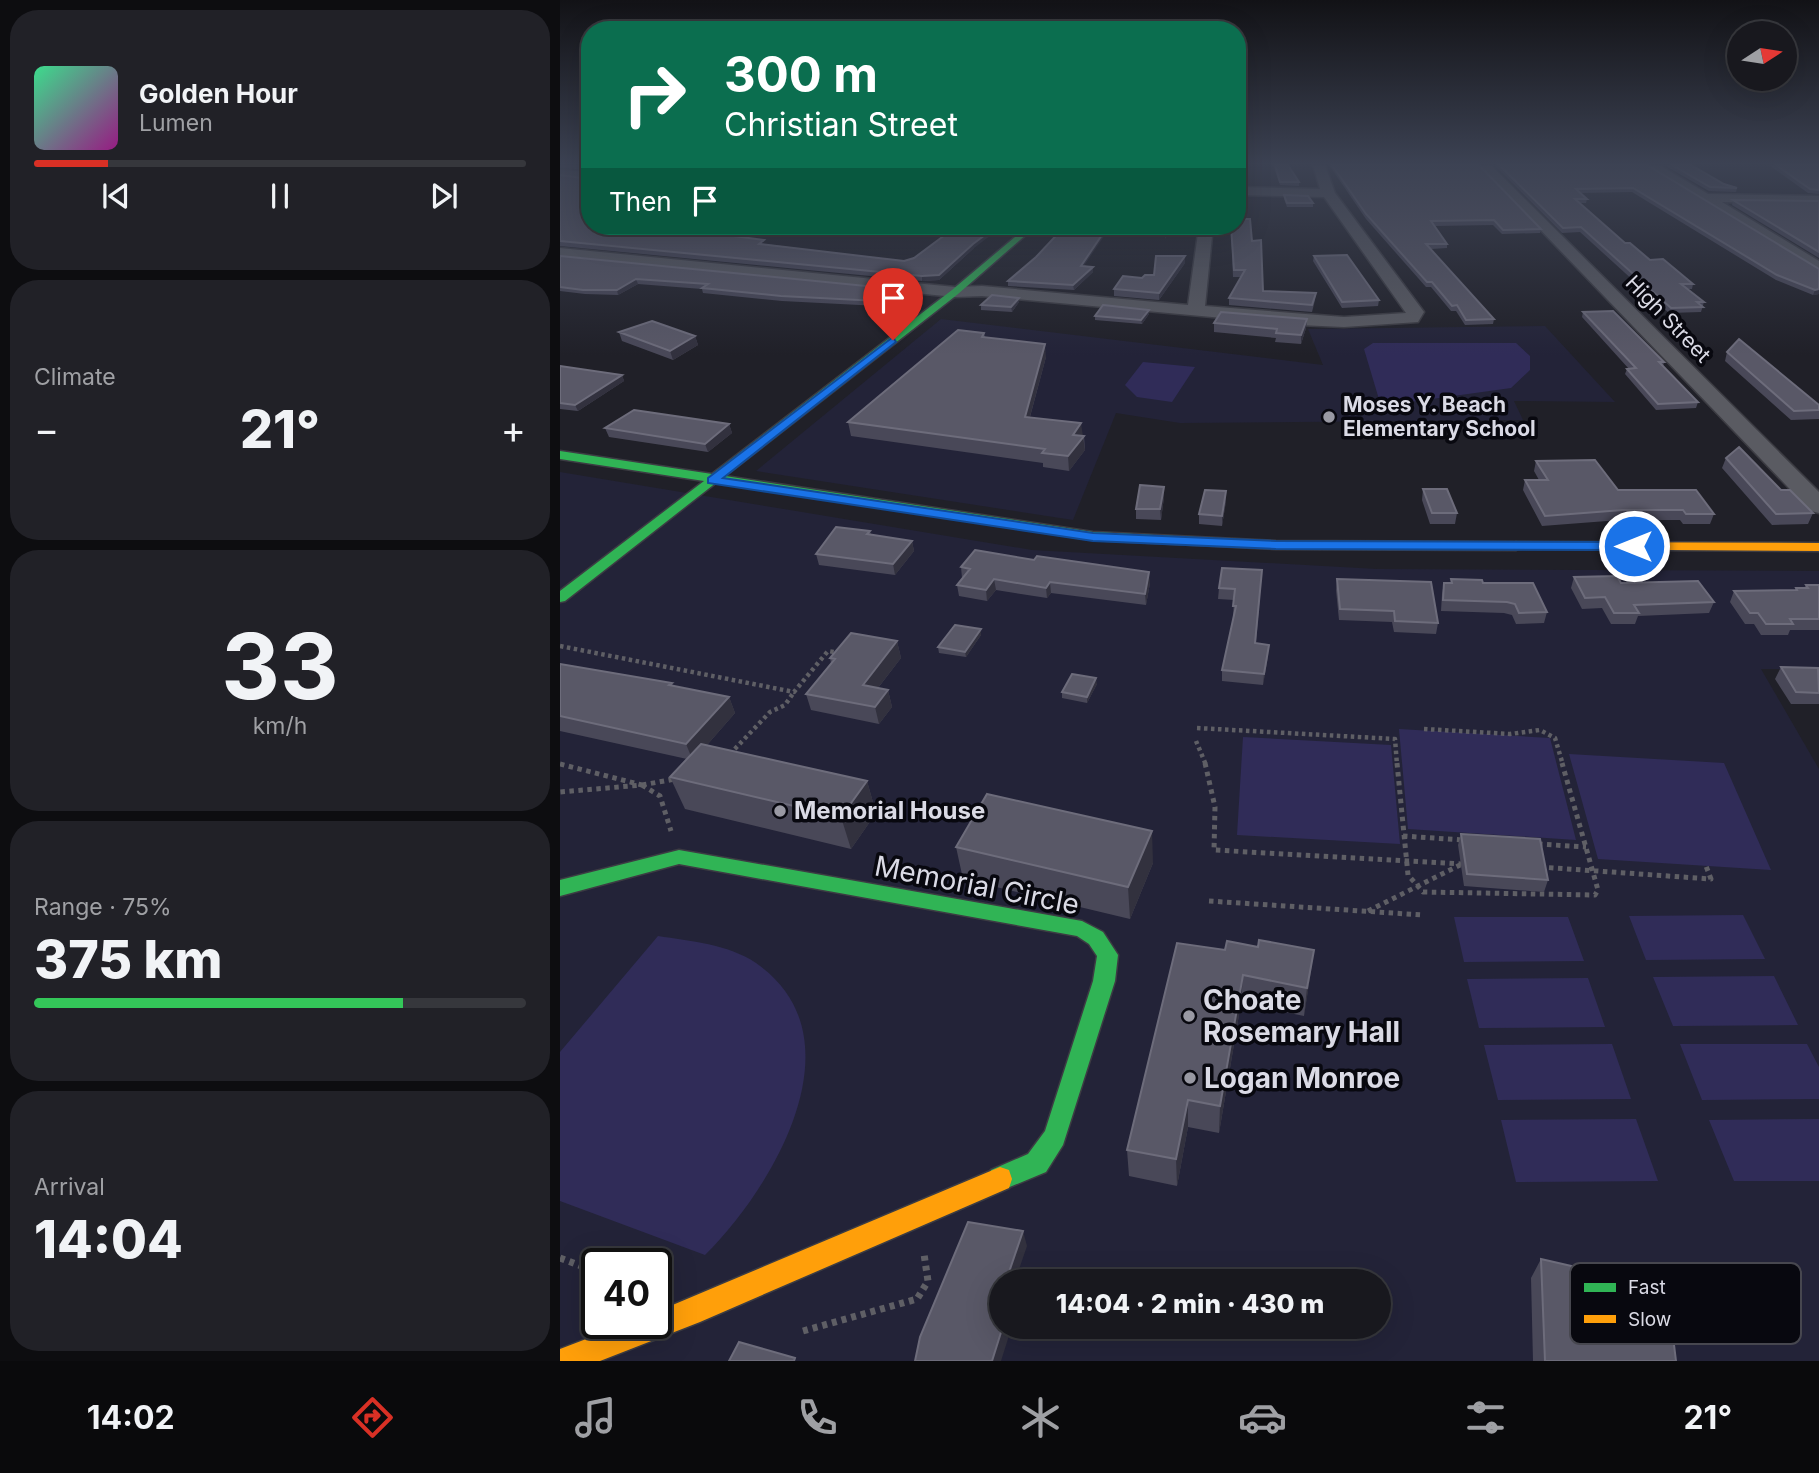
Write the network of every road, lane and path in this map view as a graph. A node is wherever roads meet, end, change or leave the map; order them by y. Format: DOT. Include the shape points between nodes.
graph roads {
  1 [pos="1354,229"];
  2 [pos="1546,229"];
  3 [pos="1755,229"];
  4 [pos="1021,235"];
  5 [pos="1205,235"];
  6 [pos="560,253"];
  7 [pos="1819,268"];
  8 [pos="954,292"];
  9 [pos="1196,311"];
  10 [pos="560,455"];
  11 [pos="713,481"];
  12 [pos="1819,506"];
  13 [pos="1819,547"];
  14 [pos="560,598"];
  15 [pos="560,646"];
  16 [pos="844,653"];
  17 [pos="794,692"];
  18 [pos="1197,728"];
  19 [pos="1424,729"];
  20 [pos="1196,741"];
  21 [pos="726,760"];
  22 [pos="560,764"];
  23 [pos="681,778"];
  24 [pos="642,785"];
  25 [pos="560,792"];
  26 [pos="1403,836"];
  27 [pos="1466,840"];
  28 [pos="1525,844"];
  29 [pos="1536,844"];
  30 [pos="1586,846"];
  31 [pos="679,857"];
  32 [pos="1406,861"];
  33 [pos="1706,866"];
  34 [pos="1593,871"];
  35 [pos="1416,887"];
  36 [pos="560,888"];
  37 [pos="1209,901"];
  38 [pos="1367,911"];
  39 [pos="1423,915"];
  40 [pos="914,1217"];
  41 [pos="560,1258"];
  42 [pos="581,1266"];
  43 [pos="803,1331"];
  44 [pos="564,1361"];
  1 -- 9 [label="street" via="1415,312 1412,318 1344,322"];
  2 -- 12 [label="street, High Street"];
  3 -- 7 [label="street"];
  4 -- 8 [label="street"];
  5 -- 9 [label="street"];
  6 -- 8 [label="street"];
  8 -- 9 [label="street"];
  8 -- 11 [label="street"];
  10 -- 11 [label="street"];
  11 -- 13 [label="street" via="1063,534 1185,542"];
  11 -- 14 [label="street"];
  15 -- 17 [label="path"];
  16 -- 17 [label="path" via="828,651"];
  17 -- 21 [label="path"];
  18 -- 26 [label="path" via="1395,739"];
  19 -- 30 [label="path" via="1510,734 1530,729 1549,734 1559,745"];
  20 -- 32 [label="path" via="1212,775 1217,808 1214,850"];
  22 -- 24 [label="path"];
  23 -- 24 [label="path"];
  24 -- 25 [label="path"];
  24 -- 31 [label="path" via="660,796"];
  26 -- 27 [label="path"];
  26 -- 32 [label="path"];
  28 -- 29 [label="path"];
  29 -- 30 [label="path"];
  29 -- 34 [label="path" via="1539,867"];
  30 -- 34 [label="path"];
  31 -- 36 [label="street, Memorial Circle"];
  31 -- 40 [label="street, Memorial Circle" via="1082,929 1096,938 1108,955 1100,994 1047,1152 1027,1168"];
  32 -- 35 [label="path"];
  32 -- 35 [label="path" via="1461,864"];
  33 -- 34 [label="path" via="1711,879"];
  34 -- 35 [label="path" via="1595,895 1423,892"];
  35 -- 38 [label="path"];
  37 -- 38 [label="path"];
  38 -- 39 [label="path"];
  40 -- 43 [label="path" via="928,1268 928,1281 917,1298"];
  40 -- 44 [label="street, Memorial Circle" via="700,1309"];
  41 -- 42 [label="path"];
}
